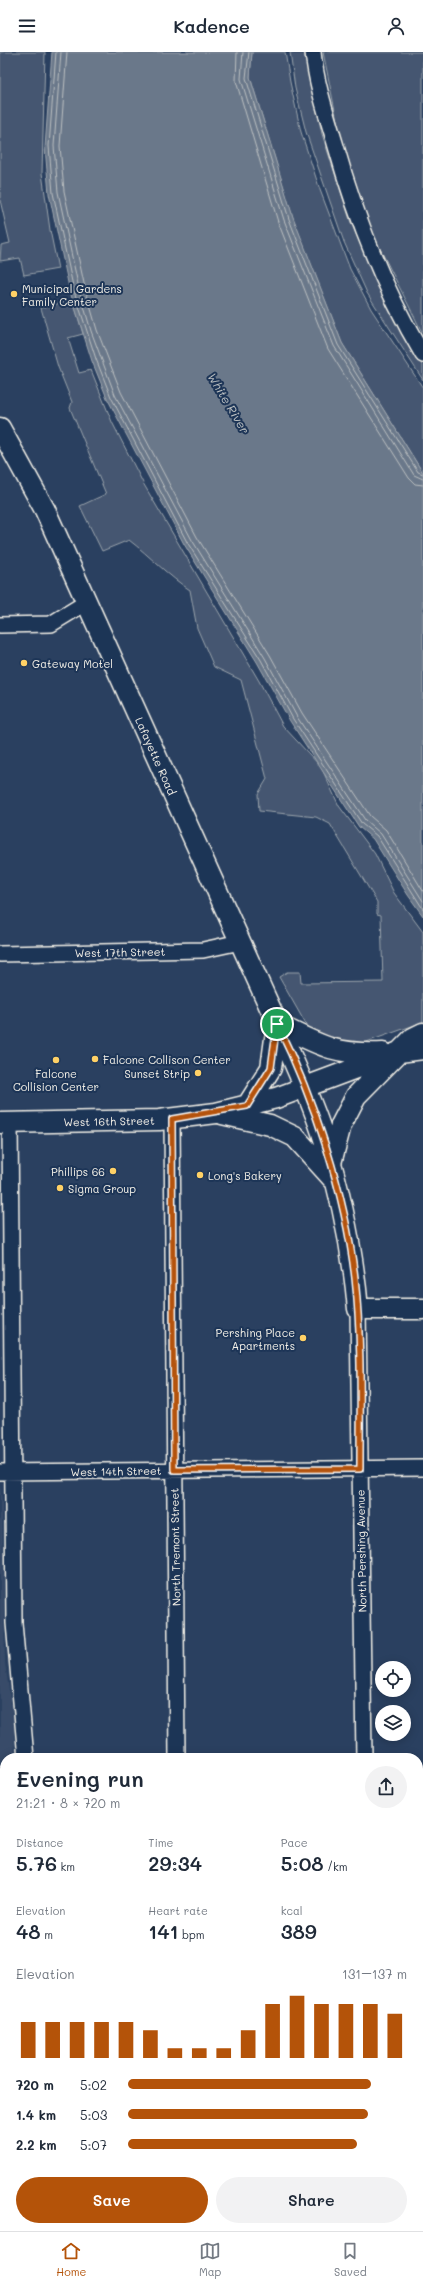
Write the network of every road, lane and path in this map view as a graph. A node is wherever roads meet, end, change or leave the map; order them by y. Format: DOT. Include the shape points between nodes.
graph roads {
  1 [pos="313,52"];
  2 [pos="423,355"];
  3 [pos="0,428"];
  4 [pos="88,602"];
  5 [pos="0,625"];
  6 [pos="240,942"];
  7 [pos="0,954"];
  8 [pos="277,1024"];
  9 [pos="423,1034"];
  10 [pos="423,1049"];
  11 [pos="399,1052"];
  12 [pos="304,1088"];
  13 [pos="247,1106"];
  14 [pos="216,1113"];
  15 [pos="172,1119"];
  16 [pos="5,1123"];
  17 [pos="330,1164"];
  18 [pos="336,1182"];
  19 [pos="358,1309"];
  20 [pos="423,1309"];
  21 [pos="423,1468"];
  22 [pos="360,1469"];
  23 [pos="174,1470"];
  24 [pos="6,1472"];
  25 [pos="26,1753"];
  26 [pos="177,1753"];
  27 [pos="364,1753"];
  1 -- 2 [label="street" via="319,88 351,200 384,284"];
  3 -- 4 [label="main road, Lafayette Road" via="39,497"];
  4 -- 5 [label="street" via="51,624"];
  4 -- 6 [label="main road, Lafayette Road"];
  6 -- 7 [label="street, West 17th Street" via="203,950"];
  6 -- 8 [label="main road, Lafayette Road"];
  8 -- 11 [label="main road" via="334,1051 357,1054"];
  8 -- 12 [label="main road, Lafayette Road"];
  8 -- 13 [label="main road" via="271,1068"];
  9 -- 11 [label="main road, West 16th Street" via="413,1038"];
  10 -- 11 [label="main road, West 16th Street"];
  11 -- 12 [label="main road, West 16th Street"];
  11 -- 17 [label="main road" via="356,1096 341,1126"];
  12 -- 13 [label="main road, West 16th Street"];
  12 -- 17 [label="main road, North Pershing Avenue" via="324,1139"];
  13 -- 14 [label="main road, West 16th Street"];
  14 -- 15 [label="main road, West 16th Street"];
  14 -- 18 [label="main road" via="270,1126 295,1136"];
  15 -- 16 [label="main road, West 16th Street"];
  15 -- 23 [label="street, North Tremont Street"];
  16 -- 24 [label="street"];
  17 -- 18 [label="main road, North Pershing Avenue"];
  18 -- 19 [label="main road, North Pershing Avenue" via="349,1235"];
  19 -- 20 [label="main road"];
  19 -- 22 [label="street, North Pershing Avenue"];
  21 -- 22 [label="street, West 14th Street"];
  22 -- 23 [label="street, West 14th Street"];
  22 -- 27 [label="street, North Pershing Avenue"];
  23 -- 24 [label="street, West 14th Street"];
  23 -- 26 [label="street, North Tremont Street"];
  24 -- 25 [label="street" via="15,1644"];
}
